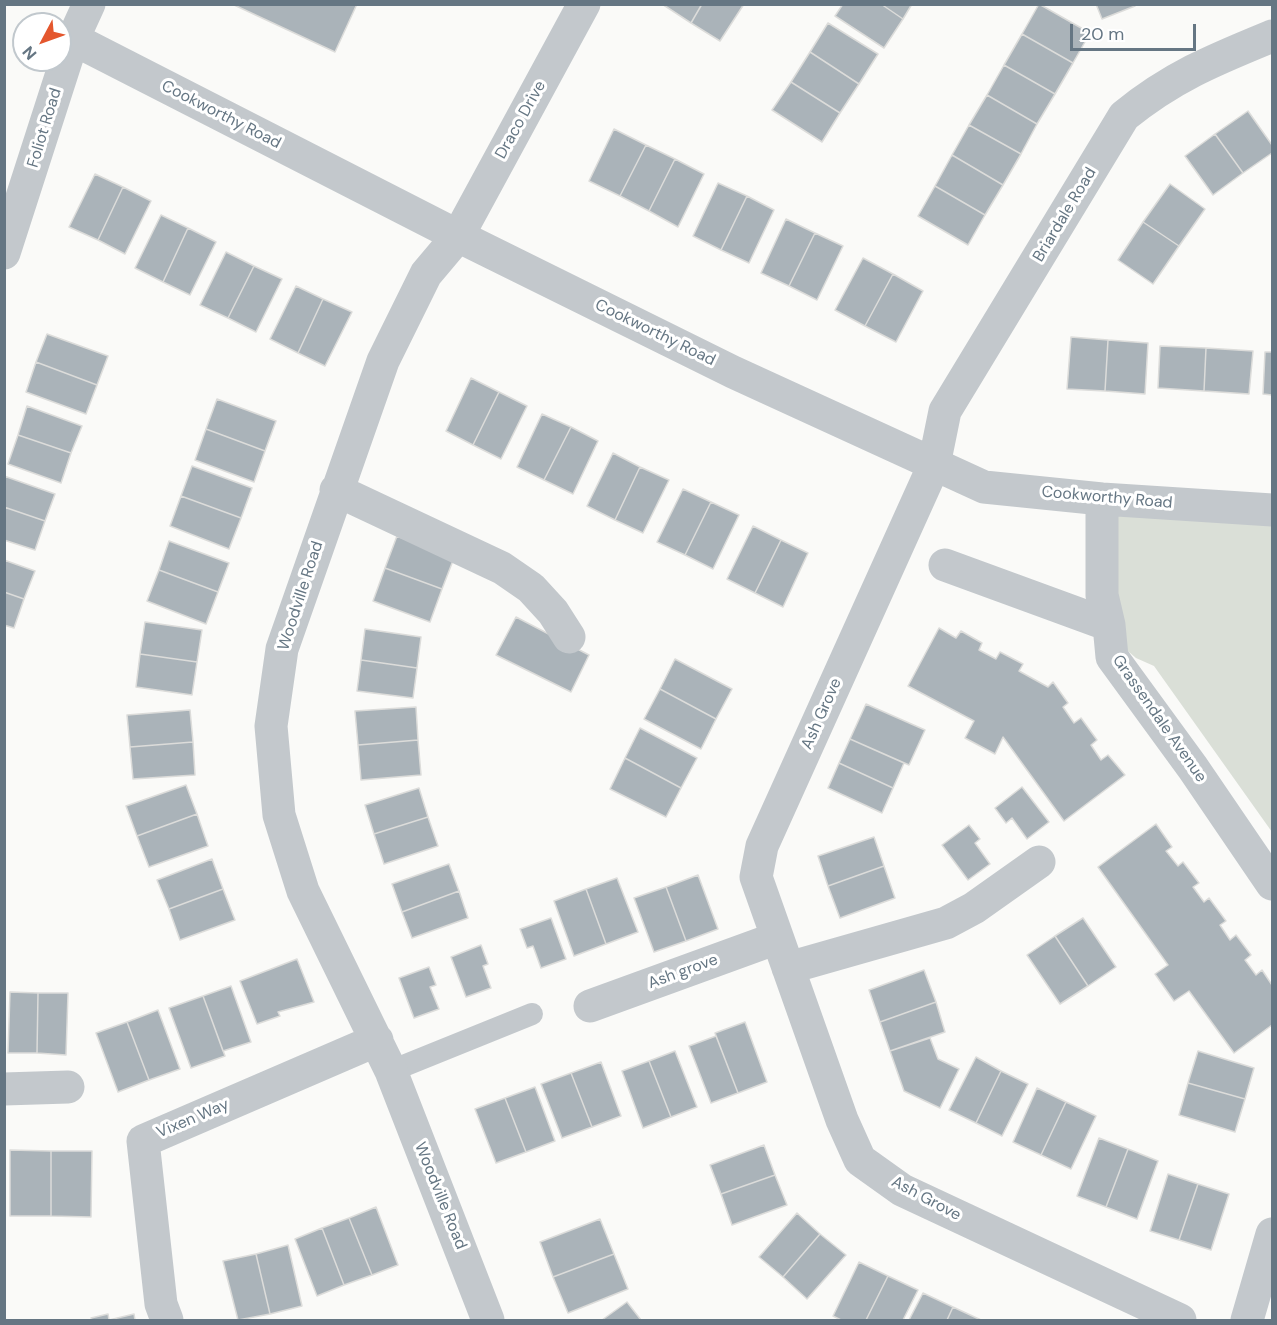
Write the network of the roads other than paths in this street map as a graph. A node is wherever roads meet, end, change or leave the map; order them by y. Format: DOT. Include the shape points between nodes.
graph roads {
  1 [pos="89,4"];
  2 [pos="584,4"];
  3 [pos="1272,36"];
  4 [pos="73,39"];
  5 [pos="458,236"];
  6 [pos="4,253"];
  7 [pos="933,465"];
  8 [pos="336,490"];
  9 [pos="1102,499"];
  10 [pos="1272,510"];
  11 [pos="945,565"];
  12 [pos="1109,625"];
  13 [pos="568,637"];
  14 [pos="1038,862"];
  15 [pos="1272,884"];
  16 [pos="783,953"];
  17 [pos="590,1006"];
  18 [pos="532,1014"];
  19 [pos="377,1040"];
  20 [pos="391,1071"];
  21 [pos="68,1087"];
  22 [pos="4,1089"];
  23 [pos="1272,1234"];
  24 [pos="1266,1280"];
  25 [pos="167,1320"];
  26 [pos="488,1320"];
  27 [pos="1180,1320"];
  28 [pos="1247,1320"];
  1 -- 4 [label="street, Foliot Road"];
  2 -- 5 [label="street, Draco Drive"];
  3 -- 7 [label="street, Briardale Road" via="1210,61 1157,90 1124,116 945,411"];
  4 -- 5 [label="street, Cookworthy Road"];
  4 -- 6 [label="street, Foliot Road"];
  5 -- 7 [label="street, Cookworthy Road" via="733,372"];
  5 -- 8 [label="street, Woodville Road" via="426,274 383,361"];
  7 -- 9 [label="street, Cookworthy Road" via="984,487"];
  7 -- 16 [label="street, Ash Grove" via="762,846 756,877"];
  8 -- 13 [label="street" via="502,568 531,588 553,612"];
  8 -- 19 [label="street, Woodville Road" via="282,649 271,726 279,815 303,891"];
  9 -- 10 [label="street, Cookworthy Road"];
  9 -- 12 [label="street, Grassendale Avenue" via="1102,595"];
  11 -- 12 [label="street"];
  12 -- 15 [label="street, Grassendale Avenue" via="1112,657"];
  14 -- 16 [label="street" via="946,923"];
  16 -- 17 [label="street, Ash grove"];
  16 -- 27 [label="street, Ash Grove" via="860,1160 902,1190"];
  18 -- 20 [label="lane"];
  19 -- 20 [label="street, Woodville Road"];
  19 -- 25 [label="street, Vixen Way" via="143,1141 161,1304"];
  20 -- 26 [label="street, Woodville Road"];
  21 -- 22 [label="street"];
  23 -- 24 [label="street"];
  24 -- 28 [label="street"];
}
